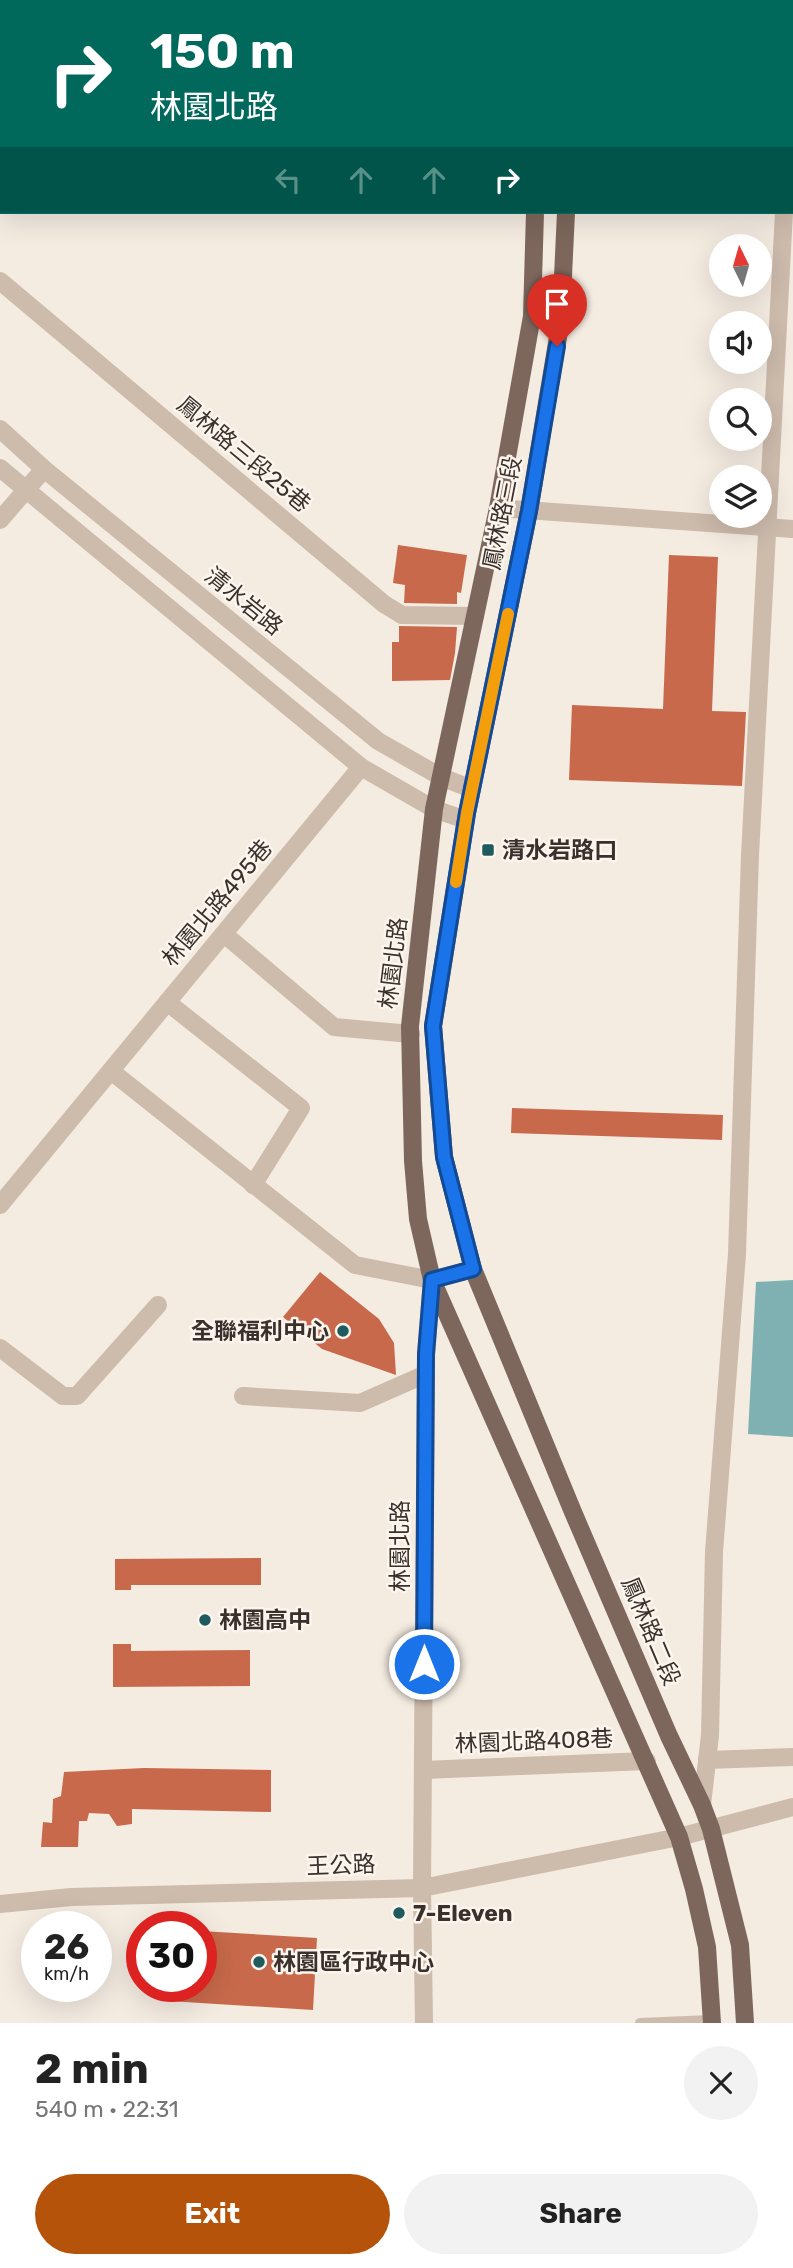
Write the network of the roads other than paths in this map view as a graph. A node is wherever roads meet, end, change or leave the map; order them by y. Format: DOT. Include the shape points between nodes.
graph roads {
  1 [pos="535,214"];
  2 [pos="566,214"];
  3 [pos="784,214"];
  4 [pos="0,281"];
  5 [pos="0,429"];
  6 [pos="770,465"];
  7 [pos="0,468"];
  8 [pos="44,469"];
  9 [pos="24,490"];
  10 [pos="498,508"];
  11 [pos="529,511"];
  12 [pos="0,520"];
  13 [pos="709,524"];
  14 [pos="766,528"];
  15 [pos="793,529"];
  16 [pos="475,617"];
  17 [pos="361,767"];
  18 [pos="441,777"];
  19 [pos="472,789"];
  20 [pos="434,809"];
  21 [pos="466,820"];
  22 [pos="224,934"];
  23 [pos="167,1002"];
  24 [pos="411,1034"];
  25 [pos="111,1071"];
  26 [pos="253,1185"];
  27 [pos="0,1205"];
  28 [pos="473,1269"];
  29 [pos="432,1280"];
  30 [pos="158,1305"];
  31 [pos="0,1348"];
  32 [pos="426,1374"];
  33 [pos="243,1396"];
  34 [pos="793,1757"];
  35 [pos="707,1760"];
  36 [pos="647,1761"];
  37 [pos="423,1770"];
  38 [pos="702,1805"];
  39 [pos="793,1807"];
  40 [pos="711,1829"];
  41 [pos="679,1837"];
  42 [pos="422,1888"];
  43 [pos="0,1904"];
  44 [pos="711,2021"];
  45 [pos="424,2023"];
  46 [pos="640,2023"];
  47 [pos="745,2023"];
  1 -- 10 [label="main road, 鳳林路三段" via="532,316"];
  2 -- 11 [label="main road, 鳳林路三段" via="561,319"];
  3 -- 6 [label="street"];
  4 -- 16 [label="street, 鳳林路三段25巷" via="384,604 402,615"];
  5 -- 8 [label="street, 清水岩路"];
  7 -- 9 [label="street"];
  8 -- 9 [label="street"];
  8 -- 18 [label="street, 清水岩路" via="378,741"];
  9 -- 12 [label="street"];
  9 -- 17 [label="street"];
  10 -- 11 [label="street"];
  10 -- 16 [label="main road, 鳳林路三段"];
  11 -- 13 [label="street"];
  11 -- 19 [label="main road, 鳳林路三段"];
  14 -- 15 [label="street"];
  14 -- 35 [label="street" via="737,1255 714,1552"];
  16 -- 18 [label="main road, 鳳林路三段"];
  17 -- 20 [label="street"];
  17 -- 22 [label="street, 林園北路495巷"];
  18 -- 19 [label="street, 清水岩路"];
  18 -- 20 [label="main road, 林園北路"];
  19 -- 21 [label="main road, 鳳林路三段"];
  20 -- 21 [label="street"];
  20 -- 24 [label="main road, 林園北路"];
  21 -- 28 [label="main road, 林園北路" via="433,1026 444,1157"];
  22 -- 23 [label="street, 林園北路495巷"];
  22 -- 24 [label="street" via="334,1027"];
  23 -- 25 [label="street, 林園北路495巷"];
  23 -- 26 [label="street" via="301,1108"];
  24 -- 29 [label="main road, 林園北路" via="413,1161 418,1219"];
  25 -- 26 [label="street"];
  25 -- 27 [label="street, 林園北路495巷"];
  26 -- 29 [label="street" via="355,1265"];
  28 -- 29 [label="street"];
  28 -- 38 [label="main road, 鳳林路二段" via="583,1537"];
  29 -- 32 [label="street, 林園北路"];
  29 -- 36 [label="main road"];
  30 -- 31 [label="street" via="77,1396 62,1396"];
  32 -- 33 [label="street" via="360,1403"];
  32 -- 37 [label="street, 林園北路"];
  34 -- 35 [label="street"];
  35 -- 38 [label="street"];
  36 -- 37 [label="street, 林園北路408巷"];
  36 -- 41 [label="main road"];
  37 -- 42 [label="street, 林園北路"];
  38 -- 40 [label="main road, 鳳林路二段"];
  39 -- 40 [label="street, 王公路"];
  40 -- 41 [label="street, 王公路"];
  40 -- 47 [label="main road, 鳳林路二段" via="740,1945"];
  41 -- 42 [label="street, 王公路"];
  41 -- 44 [label="main road" via="707,1947"];
  42 -- 43 [label="street, 王公路" via="71,1897"];
  42 -- 45 [label="street, 林園北路"];
  44 -- 46 [label="lane"];
}
